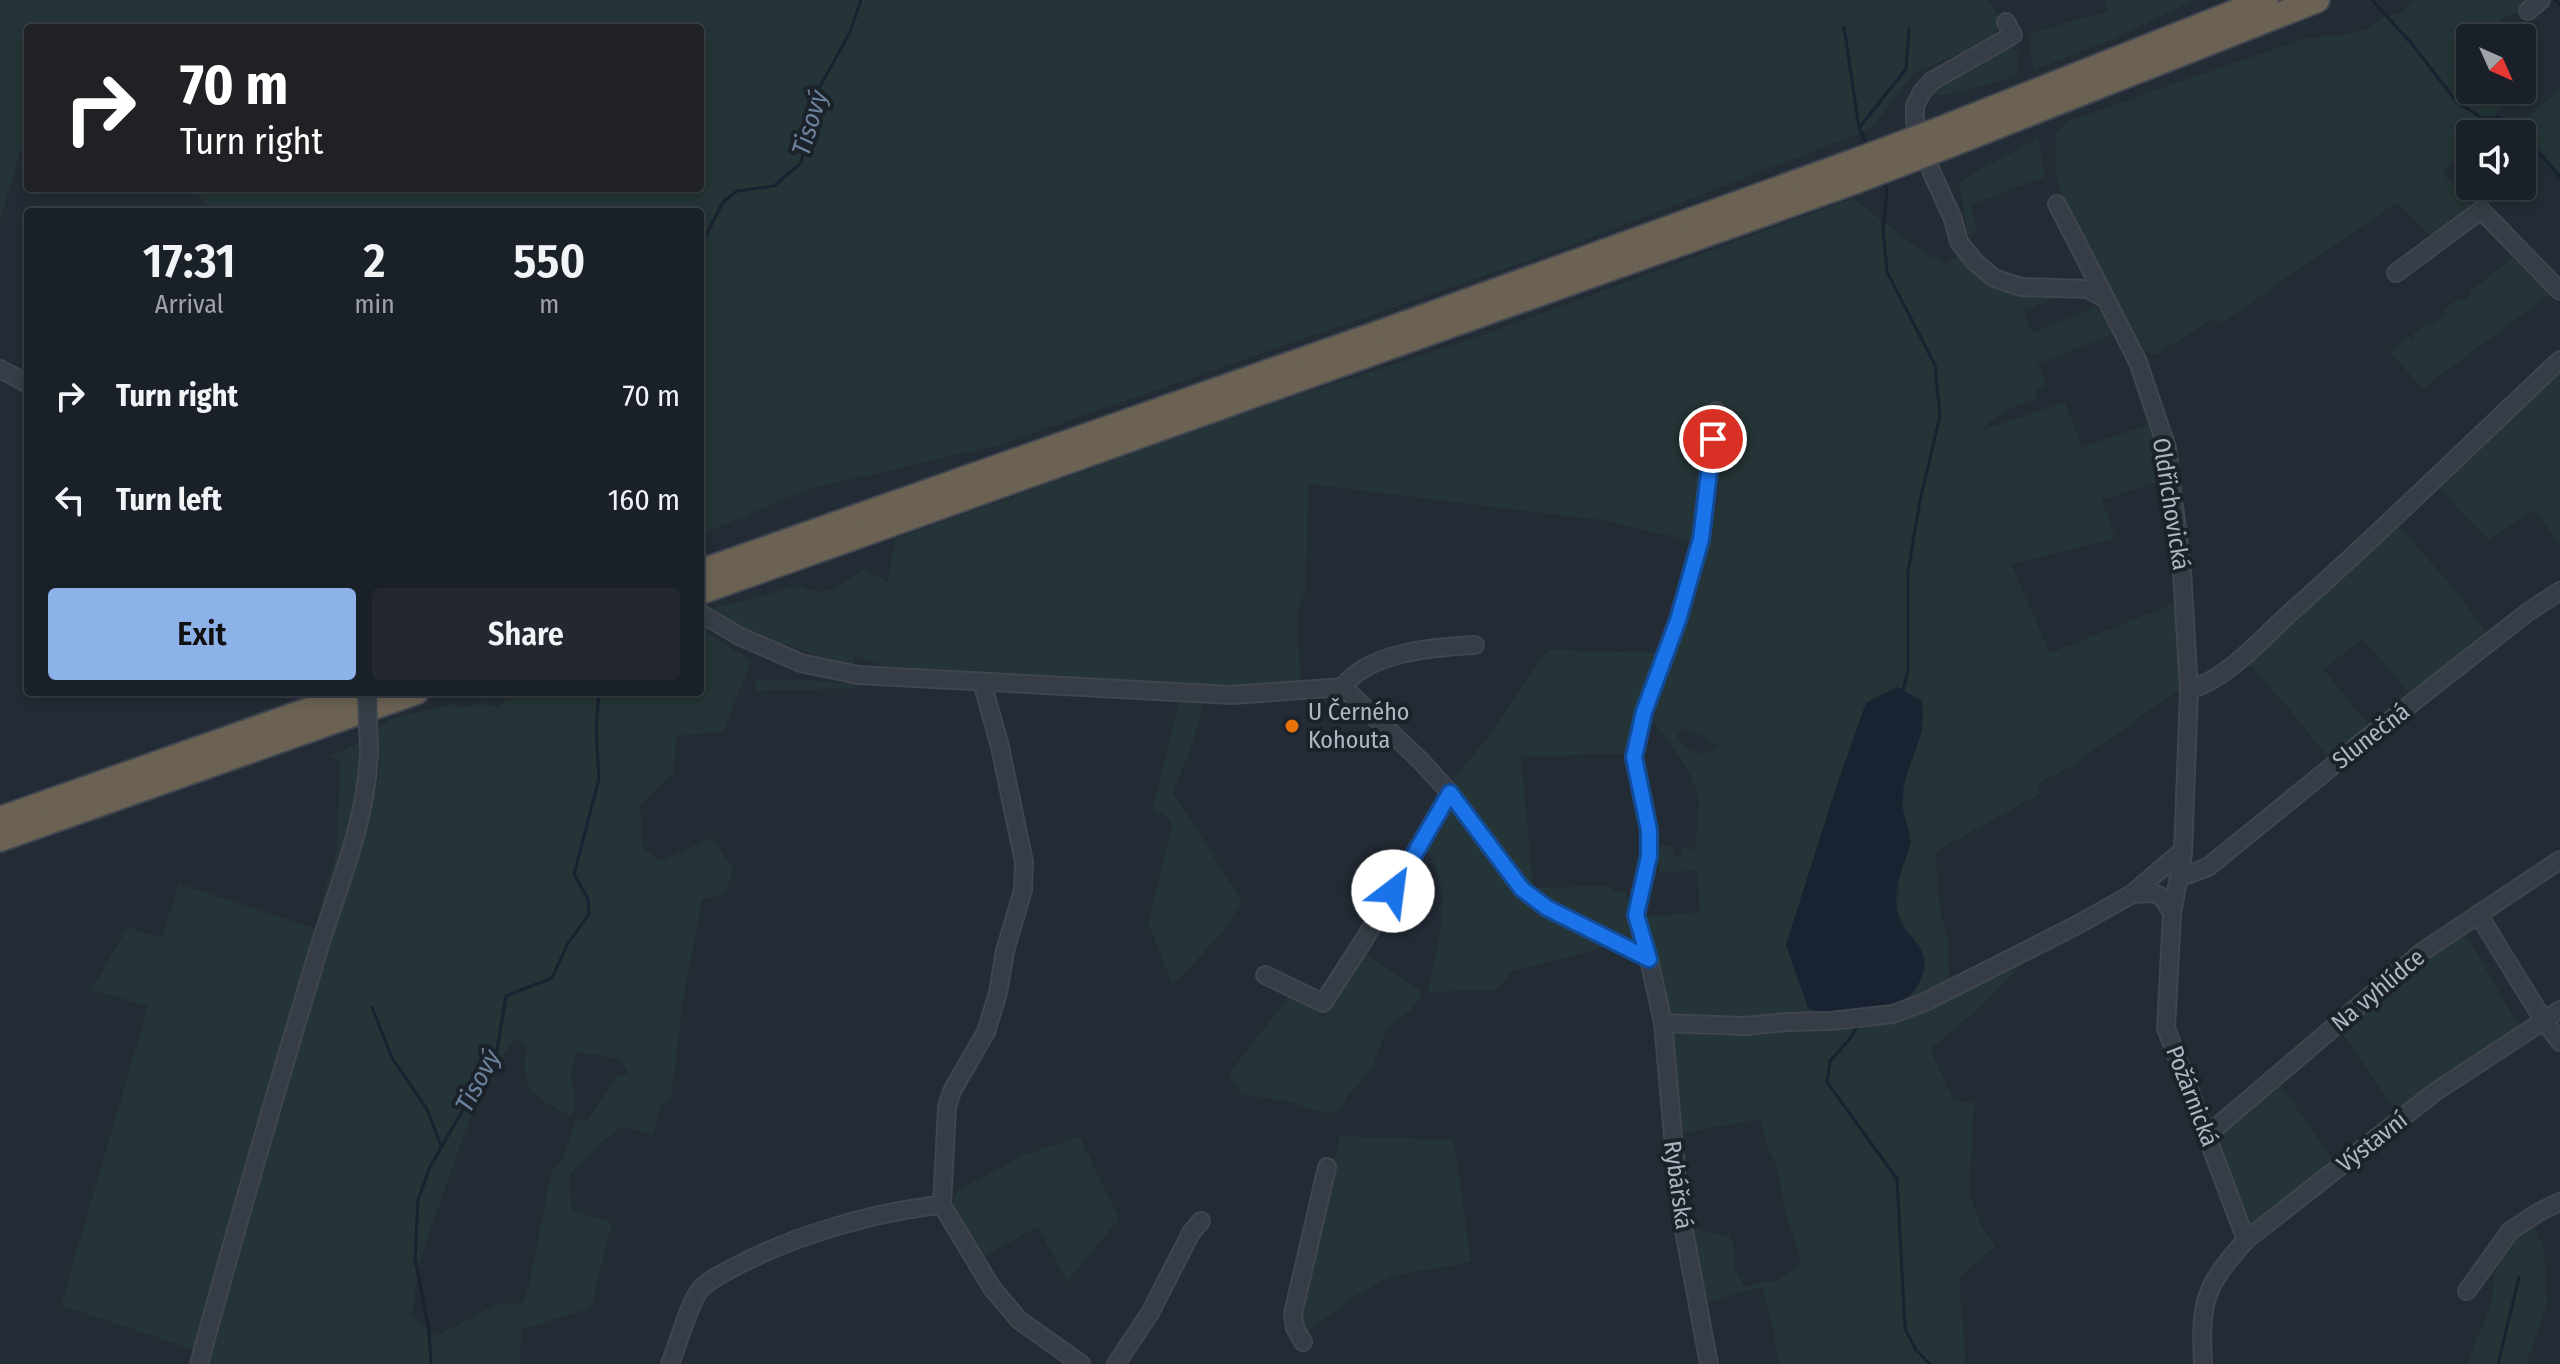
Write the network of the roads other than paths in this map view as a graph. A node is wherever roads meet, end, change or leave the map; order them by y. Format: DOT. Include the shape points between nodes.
graph roads {
  1 [pos="2266,0"];
  2 [pos="2317,0"];
  3 [pos="2006,22"];
  4 [pos="1944,138"];
  5 [pos="2057,204"];
  6 [pos="2396,273"];
  7 [pos="2560,291"];
  8 [pos="2106,299"];
  9 [pos="2560,360"];
  10 [pos="0,369"];
  11 [pos="24,382"];
  12 [pos="1716,411"];
  13 [pos="806,545"];
  14 [pos="704,571"];
  15 [pos="704,590"];
  16 [pos="2560,591"];
  17 [pos="704,615"];
  18 [pos="1475,645"];
  19 [pos="982,682"];
  20 [pos="1343,687"];
  21 [pos="2189,690"];
  22 [pos="349,696"];
  23 [pos="367,696"];
  24 [pos="405,696"];
  25 [pos="1450,793"];
  26 [pos="0,819"];
  27 [pos="0,839"];
  28 [pos="2182,851"];
  29 [pos="2560,860"];
  30 [pos="2181,877"];
  31 [pos="2132,894"];
  32 [pos="2172,913"];
  33 [pos="2478,914"];
  34 [pos="1649,959"];
  35 [pos="1265,975"];
  36 [pos="2560,1010"];
  37 [pos="2544,1021"];
  38 [pos="1663,1023"];
  39 [pos="2560,1042"];
  40 [pos="2207,1135"];
  41 [pos="1327,1167"];
  42 [pos="2560,1202"];
  43 [pos="942,1205"];
  44 [pos="1201,1221"];
  45 [pos="2246,1240"];
  46 [pos="2467,1291"];
  47 [pos="1303,1342"];
  48 [pos="199,1364"];
  49 [pos="670,1364"];
  50 [pos="1081,1364"];
  51 [pos="1116,1364"];
  52 [pos="1709,1364"];
  53 [pos="2203,1364"];
  1 -- 4 [label="highway"];
  2 -- 4 [label="highway"];
  3 -- 8 [label="street" via="2013,35 1932,81 1922,92 1915,106 1920,141 1959,242 1975,262 1994,278 2021,287 2087,289"];
  4 -- 13 [label="highway, bridge"];
  5 -- 8 [label="street, Oldřichovická"];
  6 -- 7 [label="street" via="2481,210"];
  8 -- 21 [label="street, Oldřichovická" via="2138,362 2167,448"];
  9 -- 21 [label="street" via="2235,663"];
  10 -- 11 [label="street"];
  12 -- 34 [label="street, Rybářská" via="1701,539 1634,757 1649,830 1636,915"];
  13 -- 14 [label="highway"];
  13 -- 15 [label="highway"];
  16 -- 30 [label="street, Slunečná" via="2208,867"];
  17 -- 19 [label="street" via="801,663 858,675"];
  18 -- 20 [label="street" via="1416,650 1357,670"];
  19 -- 20 [label="street" via="1232,695"];
  19 -- 43 [label="street" via="1024,862 1023,890 986,1032 947,1107"];
  20 -- 25 [label="street"];
  21 -- 28 [label="street, Oldřichovická"];
  22 -- 26 [label="highway"];
  23 -- 48 [label="street, bridge" via="368,777 348,868 314,962"];
  24 -- 27 [label="highway"];
  25 -- 34 [label="street" via="1522,889 1547,908"];
  25 -- 35 [label="street" via="1323,1003"];
  28 -- 30 [label="street, Požárnická"];
  28 -- 31 [label="street"];
  29 -- 33 [label="street, Na vyhlídce"];
  30 -- 32 [label="street, Požárnická"];
  31 -- 32 [label="street" via="2162,897"];
  31 -- 38 [label="street" via="1893,1014 1745,1026"];
  32 -- 40 [label="street, Požárnická" via="2166,1028"];
  33 -- 37 [label="street"];
  33 -- 40 [label="street, Na vyhlídce" via="2422,952"];
  34 -- 38 [label="street, Rybářská"];
  36 -- 37 [label="street, Výstavní"];
  37 -- 39 [label="street"];
  37 -- 45 [label="street, Výstavní" via="2435,1092"];
  38 -- 52 [label="street, Rybářská" via="1679,1204"];
  40 -- 45 [label="street, Požárnická"];
  41 -- 47 [label="street" via="1293,1314"];
  42 -- 46 [label="street" via="2510,1231"];
  43 -- 49 [label="street" via="815,1234 726,1272 697,1292"];
  43 -- 50 [label="street" via="992,1288 1019,1320"];
  44 -- 51 [label="street"];
  45 -- 53 [label="street, Výstavní" via="2206,1297"];
}
